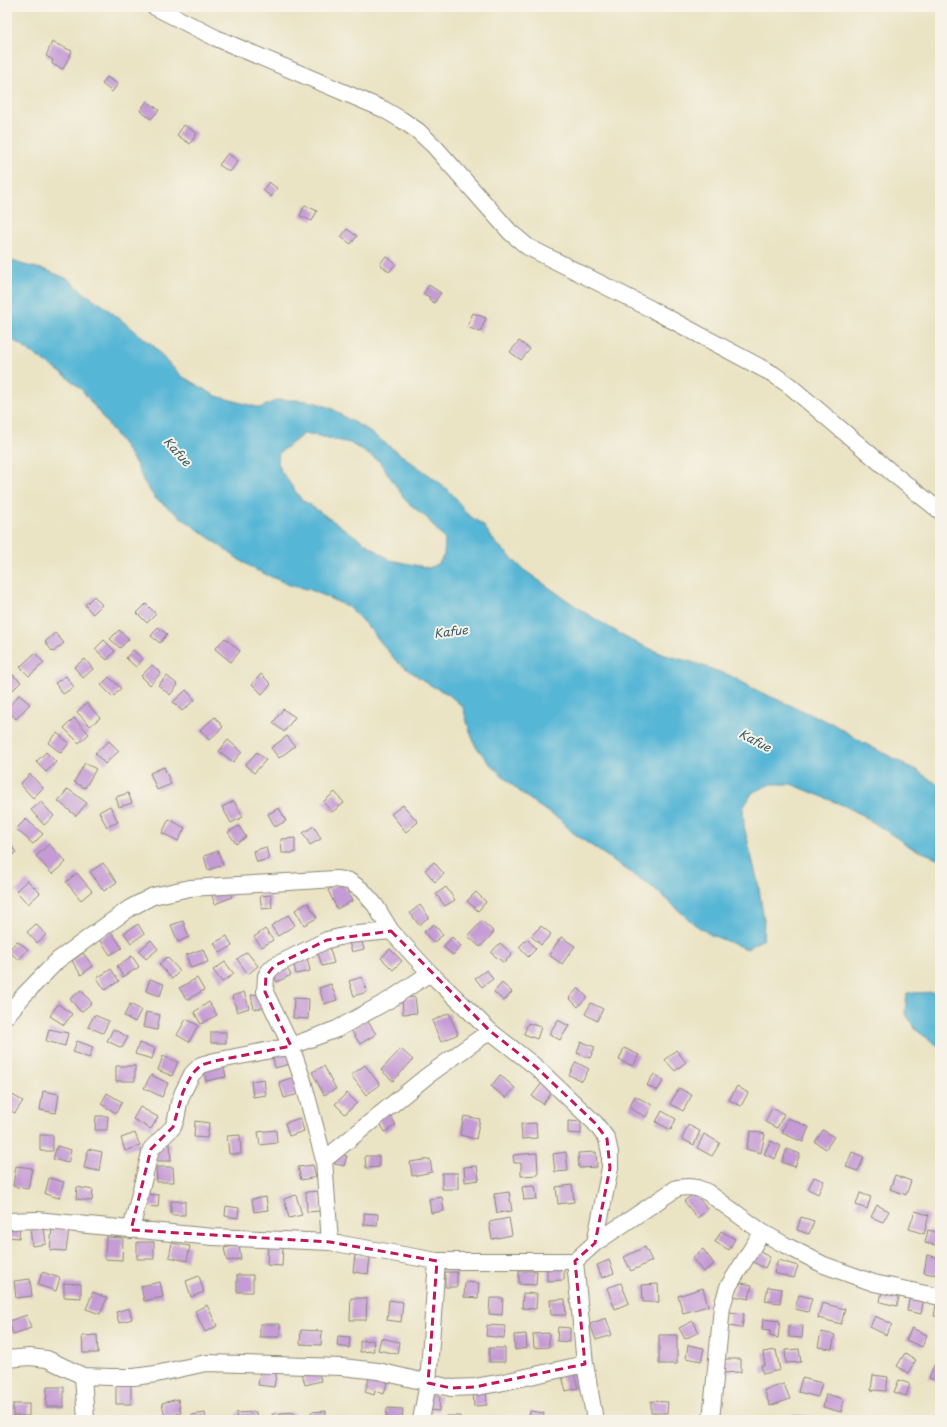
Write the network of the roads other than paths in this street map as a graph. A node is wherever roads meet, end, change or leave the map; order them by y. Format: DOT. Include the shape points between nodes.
graph roads {
  1 [pos="155,7"];
  2 [pos="940,511"];
  3 [pos="391,931"];
  4 [pos="430,973"];
  5 [pos="7,1015"];
  6 [pos="490,1032"];
  7 [pos="291,1046"];
  8 [pos="324,1160"];
  9 [pos="7,1221"];
  10 [pos="131,1230"];
  11 [pos="762,1232"];
  12 [pos="330,1242"];
  13 [pos="595,1243"];
  14 [pos="437,1261"];
  15 [pos="575,1261"];
  16 [pos="940,1297"];
  17 [pos="7,1360"];
  18 [pos="585,1364"];
  19 [pos="82,1376"];
  20 [pos="428,1383"];
  21 [pos="86,1420"];
  22 [pos="421,1420"];
  23 [pos="595,1420"];
  24 [pos="712,1420"];
  1 -- 2 [label="street" via="216,38 383,109 402,120 434,146 510,232 528,247 773,374"];
  3 -- 4 [label="street"];
  3 -- 5 [label="street" via="362,890 349,881 336,879 190,888 153,896 130,908 58,960"];
  3 -- 7 [label="street" via="348,935 327,940 268,971 265,992"];
  4 -- 6 [label="street"];
  4 -- 7 [label="street" via="391,999 337,1029"];
  6 -- 8 [label="street" via="427,1076"];
  6 -- 13 [label="street" via="536,1067 595,1123 606,1139 610,1153 610,1168"];
  7 -- 8 [label="street"];
  7 -- 10 [label="street" via="215,1061 202,1065 192,1074 182,1092 173,1127 151,1149"];
  8 -- 12 [label="street"];
  9 -- 10 [label="street" via="43,1221"];
  10 -- 12 [label="street" via="213,1237"];
  11 -- 13 [label="street" via="707,1192 688,1186 677,1188"];
  11 -- 16 [label="street" via="824,1265 847,1274 874,1283"];
  11 -- 24 [label="street" via="728,1287 722,1307"];
  12 -- 14 [label="street"];
  13 -- 15 [label="street"];
  14 -- 15 [label="street"];
  14 -- 20 [label="street"];
  15 -- 18 [label="street"];
  17 -- 19 [label="street" via="30,1357 47,1359"];
  18 -- 20 [label="street" via="475,1387 451,1388"];
  18 -- 23 [label="street"];
  19 -- 20 [label="street" via="134,1377 206,1363 342,1367 378,1371"];
  19 -- 21 [label="street"];
  20 -- 22 [label="street"];
}
